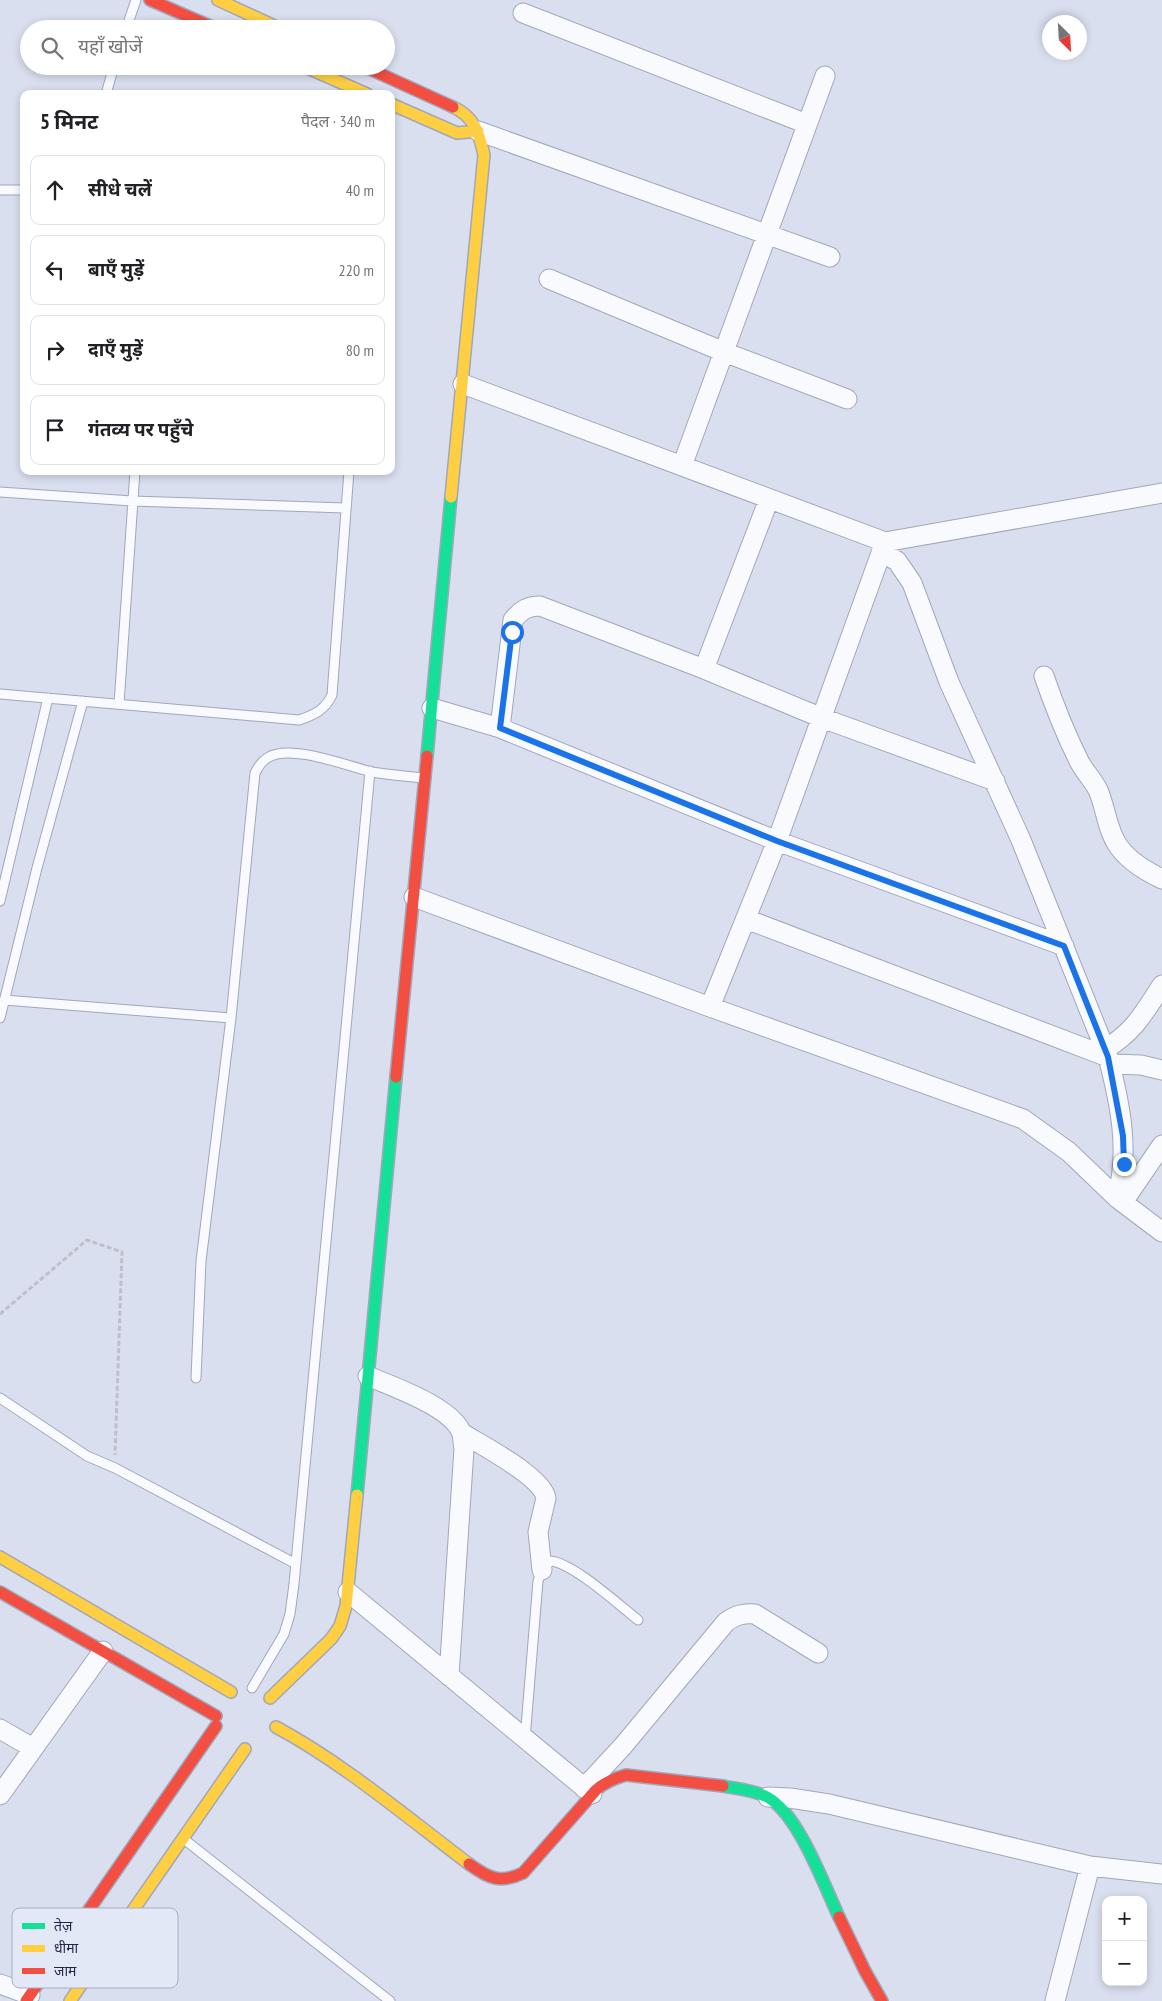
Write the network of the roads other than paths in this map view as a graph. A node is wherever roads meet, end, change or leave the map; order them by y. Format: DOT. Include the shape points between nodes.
graph roads {
  1 [pos="136,0"];
  2 [pos="150,0"];
  3 [pos="218,0"];
  4 [pos="523,13"];
  5 [pos="129,20"];
  6 [pos="196,20"];
  7 [pos="261,20"];
  8 [pos="111,75"];
  9 [pos="324,75"];
  10 [pos="383,75"];
  11 [pos="825,76"];
  12 [pos="107,90"];
  13 [pos="358,90"];
  14 [pos="395,106"];
  15 [pos="807,124"];
  16 [pos="478,131"];
  17 [pos="0,190"];
  18 [pos="20,190"];
  19 [pos="767,235"];
  20 [pos="830,257"];
  21 [pos="549,279"];
  22 [pos="724,352"];
  23 [pos="463,384"];
  24 [pos="847,398"];
  25 [pos="682,466"];
  26 [pos="135,475"];
  27 [pos="349,475"];
  28 [pos="0,492"];
  29 [pos="1162,493"];
  30 [pos="769,499"];
  31 [pos="132,501"];
  32 [pos="346,508"];
  33 [pos="883,547"];
  34 [pos="704,669"];
  35 [pos="1044,676"];
  36 [pos="0,694"];
  37 [pos="48,698"];
  38 [pos="83,702"];
  39 [pos="119,704"];
  40 [pos="432,708"];
  41 [pos="822,718"];
  42 [pos="500,728"];
  43 [pos="370,771"];
  44 [pos="425,778"];
  45 [pos="995,781"];
  46 [pos="777,841"];
  47 [pos="1162,879"];
  48 [pos="414,897"];
  49 [pos="0,901"];
  50 [pos="746,919"];
  51 [pos="1064,946"];
  52 [pos="1162,985"];
  53 [pos="4,1000"];
  54 [pos="710,1007"];
  55 [pos="0,1018"];
  56 [pos="232,1018"];
  57 [pos="1107,1057"];
  58 [pos="1162,1070"];
  59 [pos="1162,1145"];
  60 [pos="1120,1200"];
  61 [pos="1162,1232"];
  62 [pos="368,1376"];
  63 [pos="196,1378"];
  64 [pos="0,1398"];
  65 [pos="462,1433"];
  66 [pos="0,1557"];
  67 [pos="296,1564"];
  68 [pos="542,1570"];
  69 [pos="0,1592"];
  70 [pos="348,1592"];
  71 [pos="638,1620"];
  72 [pos="103,1651"];
  73 [pos="818,1653"];
  74 [pos="449,1676"];
  75 [pos="252,1688"];
  76 [pos="232,1692"];
  77 [pos="218,1717"];
  78 [pos="274,1717"];
  79 [pos="0,1728"];
  80 [pos="525,1739"];
  81 [pos="34,1748"];
  82 [pos="245,1748"];
  83 [pos="588,1791"];
  84 [pos="0,1795"];
  85 [pos="768,1797"];
  86 [pos="183,1839"];
  87 [pos="1090,1866"];
  88 [pos="1162,1874"];
  89 [pos="89,1908"];
  90 [pos="135,1908"];
  91 [pos="0,1984"];
  92 [pos="79,1988"];
  93 [pos="28,1998"];
  94 [pos="70,2001"];
  95 [pos="390,2001"];
  96 [pos="882,2001"];
  97 [pos="1055,2001"];
  1 -- 5 [label="lane"];
  2 -- 6 [label="street"];
  3 -- 7 [label="street"];
  4 -- 15 [label="street"];
  8 -- 12 [label="lane"];
  9 -- 13 [label="street"];
  10 -- 16 [label="street" via="464,112"];
  11 -- 15 [label="street"];
  14 -- 16 [label="street" via="457,133"];
  15 -- 19 [label="street"];
  16 -- 19 [label="street"];
  16 -- 23 [label="street" via="484,155"];
  17 -- 18 [label="lane"];
  19 -- 20 [label="street"];
  19 -- 22 [label="street"];
  21 -- 22 [label="street"];
  22 -- 24 [label="street"];
  22 -- 25 [label="street"];
  23 -- 25 [label="street"];
  23 -- 40 [label="street"];
  25 -- 30 [label="street"];
  26 -- 31 [label="lane"];
  27 -- 32 [label="lane"];
  28 -- 31 [label="lane"];
  29 -- 33 [label="street"];
  30 -- 33 [label="street"];
  30 -- 34 [label="street"];
  31 -- 32 [label="lane"];
  31 -- 39 [label="lane"];
  32 -- 39 [label="lane" via="332,695 327,705 316,714 299,720"];
  33 -- 41 [label="street"];
  33 -- 45 [label="street" via="897,560 912,583 948,682"];
  34 -- 41 [label="street"];
  34 -- 42 [label="street" via="540,606 530,606 513,620"];
  35 -- 47 [label="street" via="1065,733 1097,788 1119,847 1142,870"];
  36 -- 37 [label="lane"];
  37 -- 38 [label="lane"];
  37 -- 49 [label="lane"];
  38 -- 39 [label="lane"];
  38 -- 53 [label="lane"];
  40 -- 42 [label="street"];
  40 -- 44 [label="street"];
  41 -- 45 [label="street"];
  41 -- 46 [label="street"];
  42 -- 46 [label="street"];
  43 -- 44 [label="lane"];
  43 -- 56 [label="lane" via="298,753 268,757 259,765 255,773"];
  43 -- 67 [label="lane"];
  44 -- 48 [label="street"];
  45 -- 51 [label="street"];
  46 -- 50 [label="street"];
  46 -- 51 [label="street"];
  48 -- 54 [label="street"];
  48 -- 62 [label="street"];
  50 -- 54 [label="street"];
  50 -- 57 [label="street"];
  51 -- 57 [label="street"];
  52 -- 57 [label="street" via="1138,1023"];
  53 -- 55 [label="lane"];
  53 -- 56 [label="lane"];
  54 -- 60 [label="street" via="1023,1119 1068,1152"];
  56 -- 63 [label="lane" via="201,1261"];
  57 -- 58 [label="street"];
  57 -- 60 [label="street" via="1123,1136"];
  59 -- 60 [label="street"];
  60 -- 61 [label="street"];
  62 -- 65 [label="street" via="435,1407 452,1419"];
  62 -- 70 [label="street"];
  64 -- 67 [label="lane" via="87,1456"];
  65 -- 68 [label="street" via="520,1468 545,1492 538,1532"];
  65 -- 74 [label="street" via="464,1449"];
  66 -- 76 [label="street"];
  67 -- 75 [label="lane" via="290,1614 284,1634"];
  68 -- 71 [label="lane" via="550,1561 558,1562"];
  68 -- 80 [label="lane" via="538,1581"];
  69 -- 72 [label="street"];
  70 -- 74 [label="street"];
  70 -- 78 [label="street" via="340,1626"];
  72 -- 77 [label="street"];
  72 -- 81 [label="street"];
  73 -- 83 [label="street" via="755,1614 733,1617"];
  74 -- 80 [label="street"];
  75 -- 76 [label="street"];
  75 -- 78 [label="street" via="261,1692"];
  76 -- 77 [label="street"];
  77 -- 89 [label="street"];
  78 -- 83 [label="street" via="486,1876 499,1880 523,1873"];
  79 -- 81 [label="street"];
  80 -- 83 [label="street"];
  81 -- 84 [label="street"];
  82 -- 86 [label="street"];
  83 -- 85 [label="street" via="626,1775 712,1784"];
  85 -- 87 [label="street" via="829,1804"];
  85 -- 96 [label="street" via="785,1811 796,1826"];
  86 -- 90 [label="street"];
  86 -- 95 [label="lane"];
  87 -- 88 [label="street"];
  87 -- 97 [label="street"];
  91 -- 93 [label="street"];
  92 -- 94 [label="street"];
}
